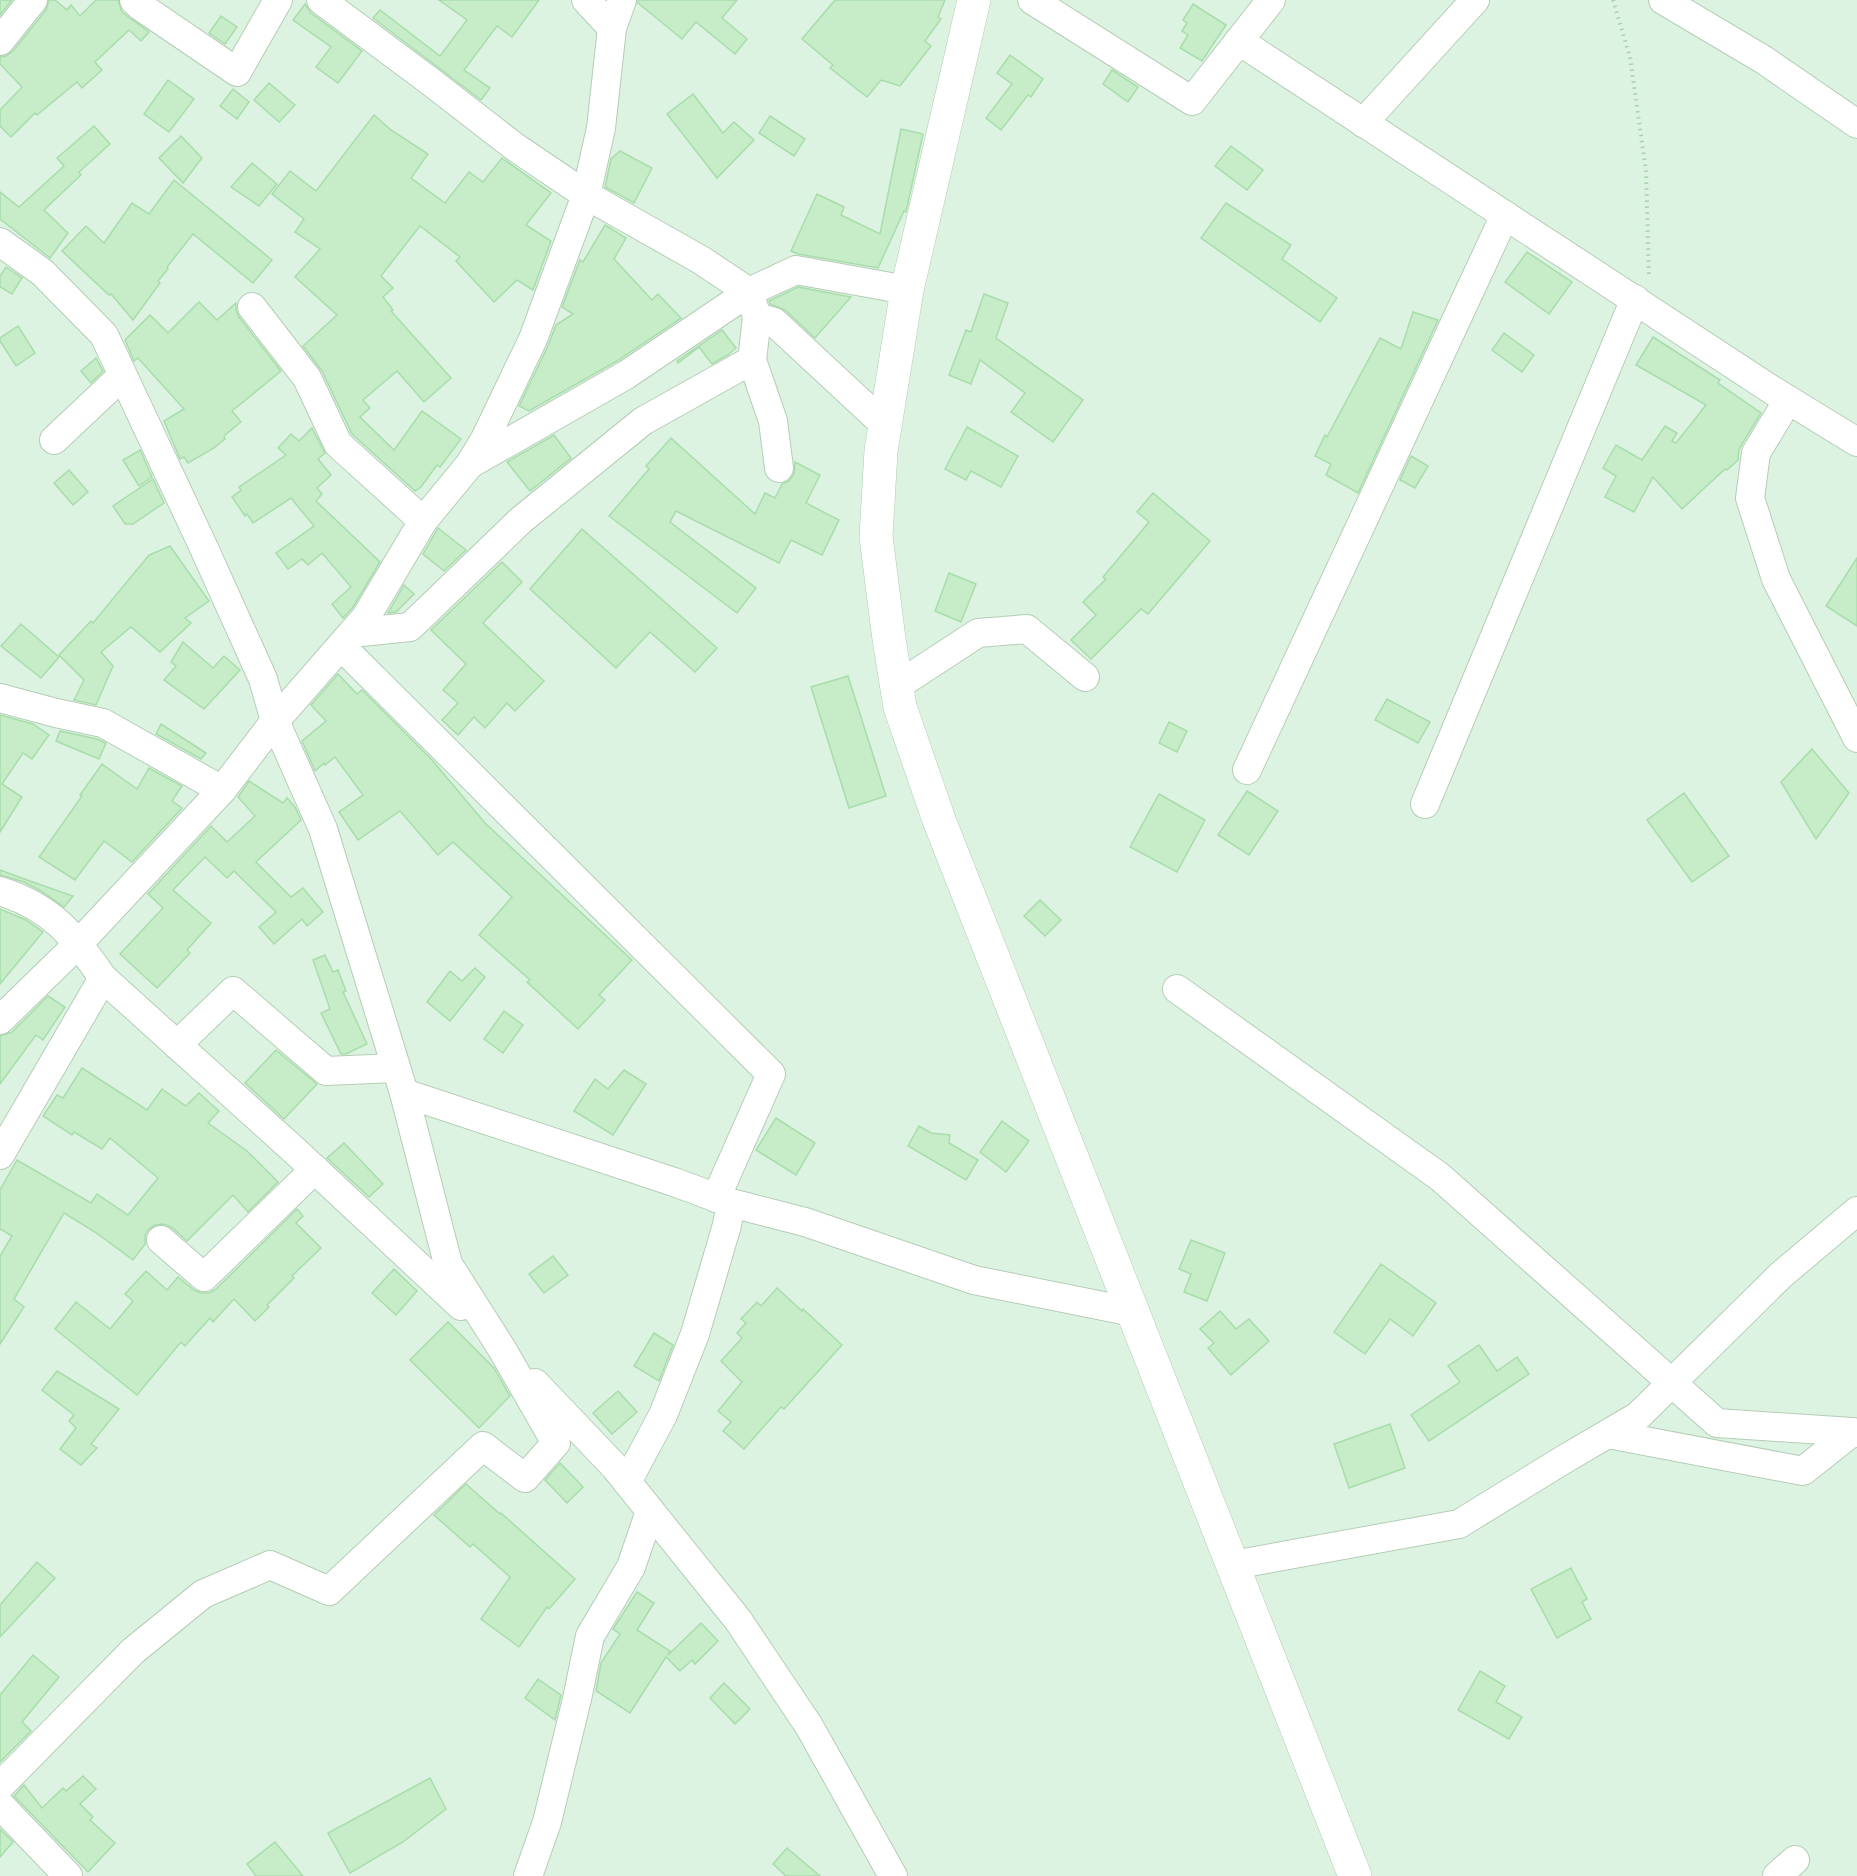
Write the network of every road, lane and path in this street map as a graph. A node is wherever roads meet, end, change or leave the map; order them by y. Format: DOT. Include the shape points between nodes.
graph roads {
  1 [pos="33,0"];
  2 [pos="134,0"];
  3 [pos="278,0"];
  4 [pos="321,0"];
  5 [pos="586,0"];
  6 [pos="622,0"];
  7 [pos="974,0"];
  8 [pos="1032,0"];
  9 [pos="1271,0"];
  10 [pos="1475,0"];
  11 [pos="1613,0"];
  12 [pos="1663,0"];
  13 [pos="612,28"];
  14 [pos="0,41"];
  15 [pos="1239,41"];
  16 [pos="1363,123"];
  17 [pos="1857,124"];
  18 [pos="586,195"];
  19 [pos="1505,215"];
  20 [pos="0,242"];
  21 [pos="907,291"];
  22 [pos="1642,304"];
  23 [pos="753,305"];
  24 [pos="252,308"];
  25 [pos="752,360"];
  26 [pos="122,376"];
  27 [pos="1788,400"];
  28 [pos="885,425"];
  29 [pos="54,440"];
  30 [pos="1857,442"];
  31 [pos="470,464"];
  32 [pos="779,468"];
  33 [pos="423,521"];
  34 [pos="346,640"];
  35 [pos="1085,677"];
  36 [pos="897,686"];
  37 [pos="0,698"];
  38 [pos="275,721"];
  39 [pos="1857,738"];
  40 [pos="1247,770"];
  41 [pos="222,790"];
  42 [pos="1425,804"];
  43 [pos="0,891"];
  44 [pos="79,943"];
  45 [pos="103,978"];
  46 [pos="1177,989"];
  47 [pos="0,1020"];
  48 [pos="177,1045"];
  49 [pos="400,1080"];
  50 [pos="0,1155"];
  51 [pos="315,1169"];
  52 [pos="724,1200"];
  53 [pos="1857,1211"];
  54 [pos="161,1240"];
  55 [pos="1133,1312"];
  56 [pos="502,1349"];
  57 [pos="1672,1384"];
  58 [pos="1855,1433"];
  59 [pos="1608,1434"];
  60 [pos="627,1482"];
  61 [pos="650,1511"];
  62 [pos="1233,1565"];
  63 [pos="0,1786"];
  64 [pos="0,1805"];
  65 [pos="68,1876"];
  66 [pos="528,1876"];
  67 [pos="893,1876"];
  68 [pos="1355,1876"];
  1 -- 14 [label="street"];
  2 -- 3 [label="street" via="237,72"];
  4 -- 18 [label="street" via="515,147"];
  5 -- 13 [label="street"];
  6 -- 13 [label="street"];
  7 -- 21 [label="street"];
  8 -- 15 [label="street" via="1192,101"];
  9 -- 15 [label="street"];
  10 -- 16 [label="street"];
  11 -- 22 [label="path" via="1630,57 1646,171"];
  12 -- 17 [label="street" via="1764,60"];
  13 -- 18 [label="street" via="601,128"];
  15 -- 16 [label="street"];
  16 -- 19 [label="street"];
  18 -- 23 [label="street" via="701,260"];
  18 -- 31 [label="street" via="533,339"];
  19 -- 22 [label="street"];
  19 -- 40 [label="street"];
  20 -- 26 [label="street" via="43,273 104,335"];
  21 -- 23 [label="street" via="795,270"];
  21 -- 28 [label="street"];
  22 -- 27 [label="street"];
  22 -- 42 [label="street"];
  23 -- 25 [label="street"];
  23 -- 28 [label="street"];
  23 -- 31 [label="street"];
  24 -- 33 [label="street" via="307,378 339,444"];
  25 -- 32 [label="street" via="773,421"];
  25 -- 34 [label="street" via="642,421 521,520 410,627"];
  26 -- 29 [label="street"];
  26 -- 38 [label="street" via="258,668"];
  27 -- 30 [label="street"];
  27 -- 39 [label="street" via="1756,453 1750,498 1776,579"];
  28 -- 36 [label="street" via="876,537"];
  31 -- 33 [label="street"];
  33 -- 34 [label="street" via="366,617"];
  34 -- 38 [label="street"];
  34 -- 52 [label="street" via="771,1074"];
  35 -- 36 [label="street" via="1027,629 978,633"];
  36 -- 55 [label="street" via="900,706 939,820"];
  37 -- 41 [label="street" via="104,723"];
  38 -- 41 [label="street"];
  38 -- 49 [label="street" via="323,829"];
  41 -- 44 [label="street"];
  43 -- 44 [label="street" via="48,912"];
  44 -- 45 [label="street"];
  44 -- 47 [label="street"];
  45 -- 48 [label="street"];
  45 -- 50 [label="street"];
  46 -- 57 [label="street" via="1440,1178"];
  48 -- 49 [label="street" via="233,992 326,1071"];
  48 -- 51 [label="street"];
  49 -- 52 [label="street"];
  49 -- 56 [label="street" via="448,1264"];
  51 -- 54 [label="street" via="204,1276"];
  51 -- 56 [label="street" via="444,1288"];
  52 -- 55 [label="street" via="806,1222 974,1280"];
  52 -- 60 [label="street" via="713,1275 695,1334 663,1415"];
  53 -- 57 [label="street" via="1781,1275"];
  55 -- 62 [label="street"];
  56 -- 60 [label="street"];
  56 -- 63 [label="street" via="556,1443 525,1478 483,1446 330,1591 270,1565 203,1594 134,1651"];
  57 -- 58 [label="street" via="1717,1423"];
  57 -- 59 [label="street" via="1638,1416"];
  58 -- 59 [label="street" via="1803,1471"];
  59 -- 62 [label="street" via="1459,1524"];
  60 -- 61 [label="street"];
  61 -- 66 [label="street" via="631,1567 590,1636 548,1822"];
  61 -- 67 [label="street" via="738,1620 809,1726"];
  62 -- 68 [label="street"];
  64 -- 65 [label="street"];
}
